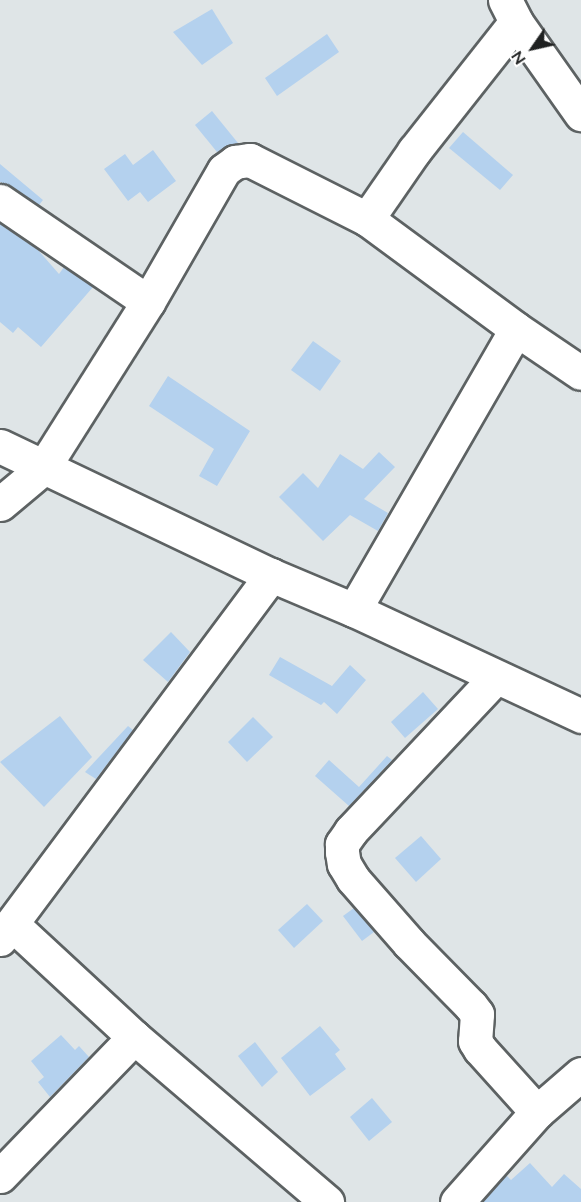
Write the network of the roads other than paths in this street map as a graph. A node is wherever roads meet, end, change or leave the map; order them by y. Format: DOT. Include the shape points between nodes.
graph roads {
  1 [pos="510,11"];
  2 [pos="581,114"];
  3 [pos="0,201"];
  4 [pos="367,219"];
  5 [pos="148,302"];
  6 [pos="516,329"];
  7 [pos="581,374"];
  8 [pos="0,446"];
  9 [pos="43,468"];
  10 [pos="0,504"];
  11 [pos="271,575"];
  12 [pos="354,610"];
  13 [pos="496,677"];
  14 [pos="581,716"];
  15 [pos="6,932"];
  16 [pos="134,1037"];
  17 [pos="581,1074"];
  18 [pos="537,1112"];
  19 [pos="0,1176"];
  20 [pos="327,1202"];
  21 [pos="457,1202"];
  1 -- 2 [label="street"];
  1 -- 4 [label="street"];
  3 -- 5 [label="street"];
  4 -- 5 [label="street" via="250,160 235,162 224,170"];
  4 -- 6 [label="street"];
  5 -- 9 [label="street"];
  6 -- 7 [label="street"];
  6 -- 12 [label="street"];
  8 -- 9 [label="street"];
  9 -- 10 [label="street"];
  9 -- 11 [label="street"];
  11 -- 12 [label="street"];
  11 -- 15 [label="street"];
  12 -- 13 [label="street"];
  13 -- 14 [label="street"];
  13 -- 18 [label="street" via="351,831 342,844 342,852 353,879 477,1014 475,1041"];
  15 -- 16 [label="street"];
  16 -- 19 [label="street"];
  16 -- 20 [label="street"];
  17 -- 18 [label="street"];
  18 -- 21 [label="street"];
}
